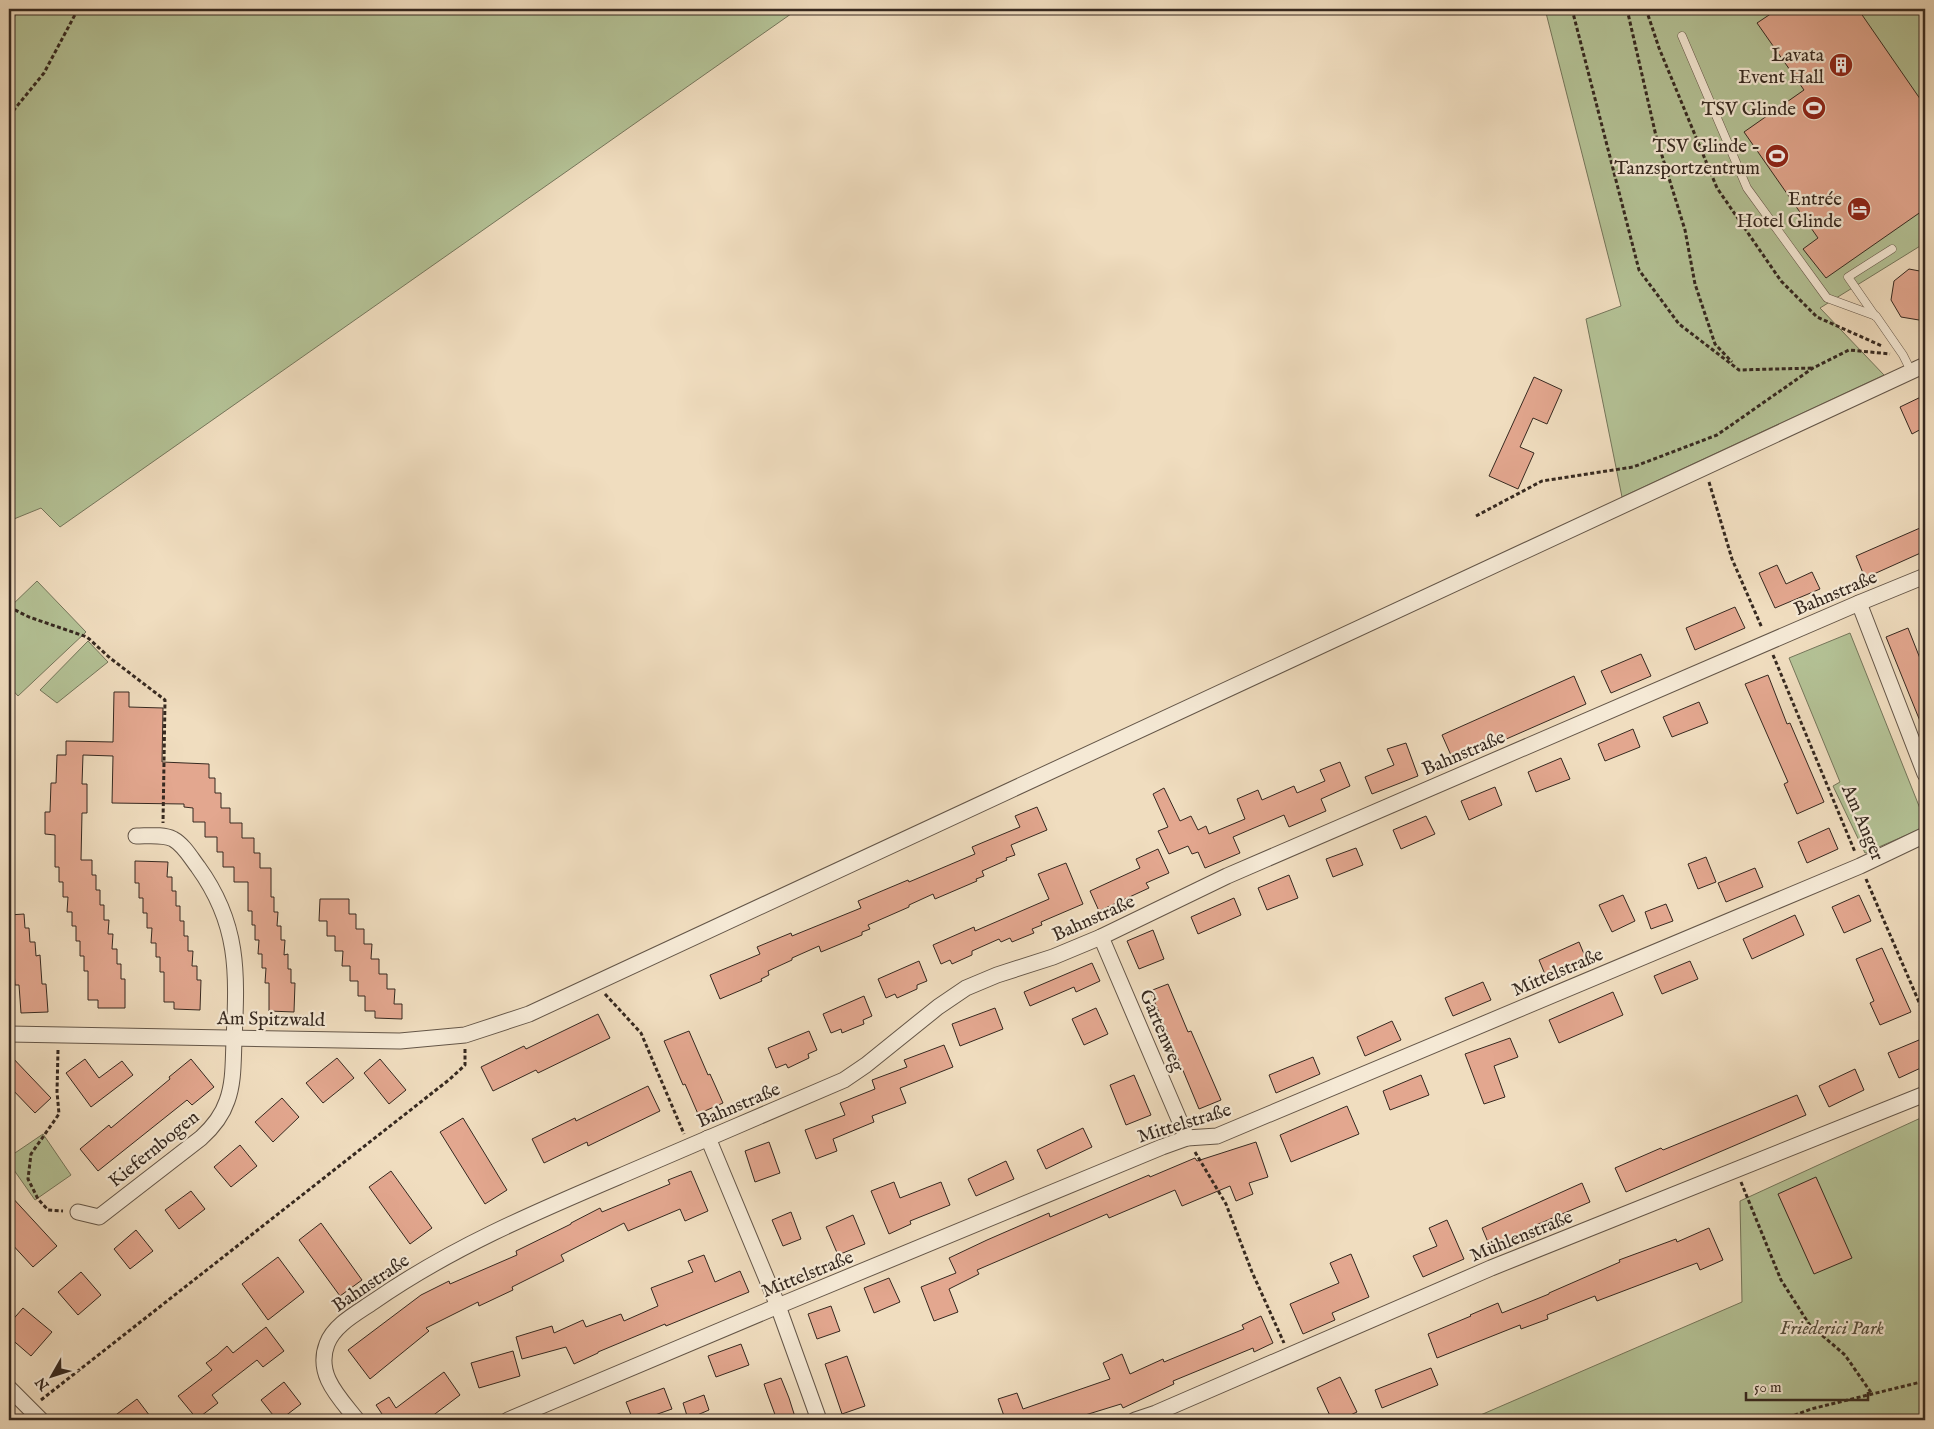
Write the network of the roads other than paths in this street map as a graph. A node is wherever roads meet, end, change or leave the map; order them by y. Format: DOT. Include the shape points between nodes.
graph roads {
  1 [pos="1682,36"];
  2 [pos="1892,249"];
  3 [pos="1876,316"];
  4 [pos="1925,365"];
  5 [pos="1911,371"];
  6 [pos="1925,576"];
  7 [pos="1859,603"];
  8 [pos="1925,774"];
  9 [pos="1925,835"];
  10 [pos="136,836"];
  11 [pos="1102,937"];
  12 [pos="9,1034"];
  13 [pos="234,1038"];
  14 [pos="1925,1094"];
  15 [pos="708,1138"];
  16 [pos="1187,1138"];
  17 [pos="78,1212"];
  18 [pos="778,1306"];
  19 [pos="9,1388"];
  20 [pos="41,1420"];
  21 [pos="357,1420"];
  22 [pos="508,1420"];
  23 [pos="819,1420"];
  24 [pos="1135,1420"];
  1 -- 3 [label="lane" via="1747,188 1827,298"];
  2 -- 3 [label="lane" via="1848,277"];
  3 -- 5 [label="lane"];
  4 -- 5 [label="street, Am Spitzwald"];
  5 -- 13 [label="street, Am Spitzwald" via="529,1014 464,1035 400,1041"];
  6 -- 7 [label="street, Bahnstraße"];
  7 -- 8 [label="street"];
  7 -- 11 [label="street, Bahnstraße" via="1227,876"];
  9 -- 16 [label="street, Mittelstraße" via="1860,866 1217,1136"];
  10 -- 13 [label="street, Kiefernbogen" via="163,836 178,842 212,887 226,919 236,971"];
  11 -- 15 [label="street, Bahnstraße" via="966,988 844,1080"];
  11 -- 16 [label="street, Gartenweg"];
  12 -- 13 [label="street, Am Spitzwald"];
  13 -- 17 [label="street, Kiefernbogen" via="230,1094 214,1125 99,1217"];
  14 -- 24 [label="street, Mühlenstraße" via="1491,1268"];
  15 -- 18 [label="street"];
  15 -- 21 [label="street, Bahnstraße" via="511,1223 436,1262 338,1328 327,1345 324,1360 328,1381"];
  16 -- 18 [label="street, Mittelstraße"];
  18 -- 22 [label="street, Mittelstraße"];
  18 -- 23 [label="street"];
  19 -- 20 [label="street"];
}
